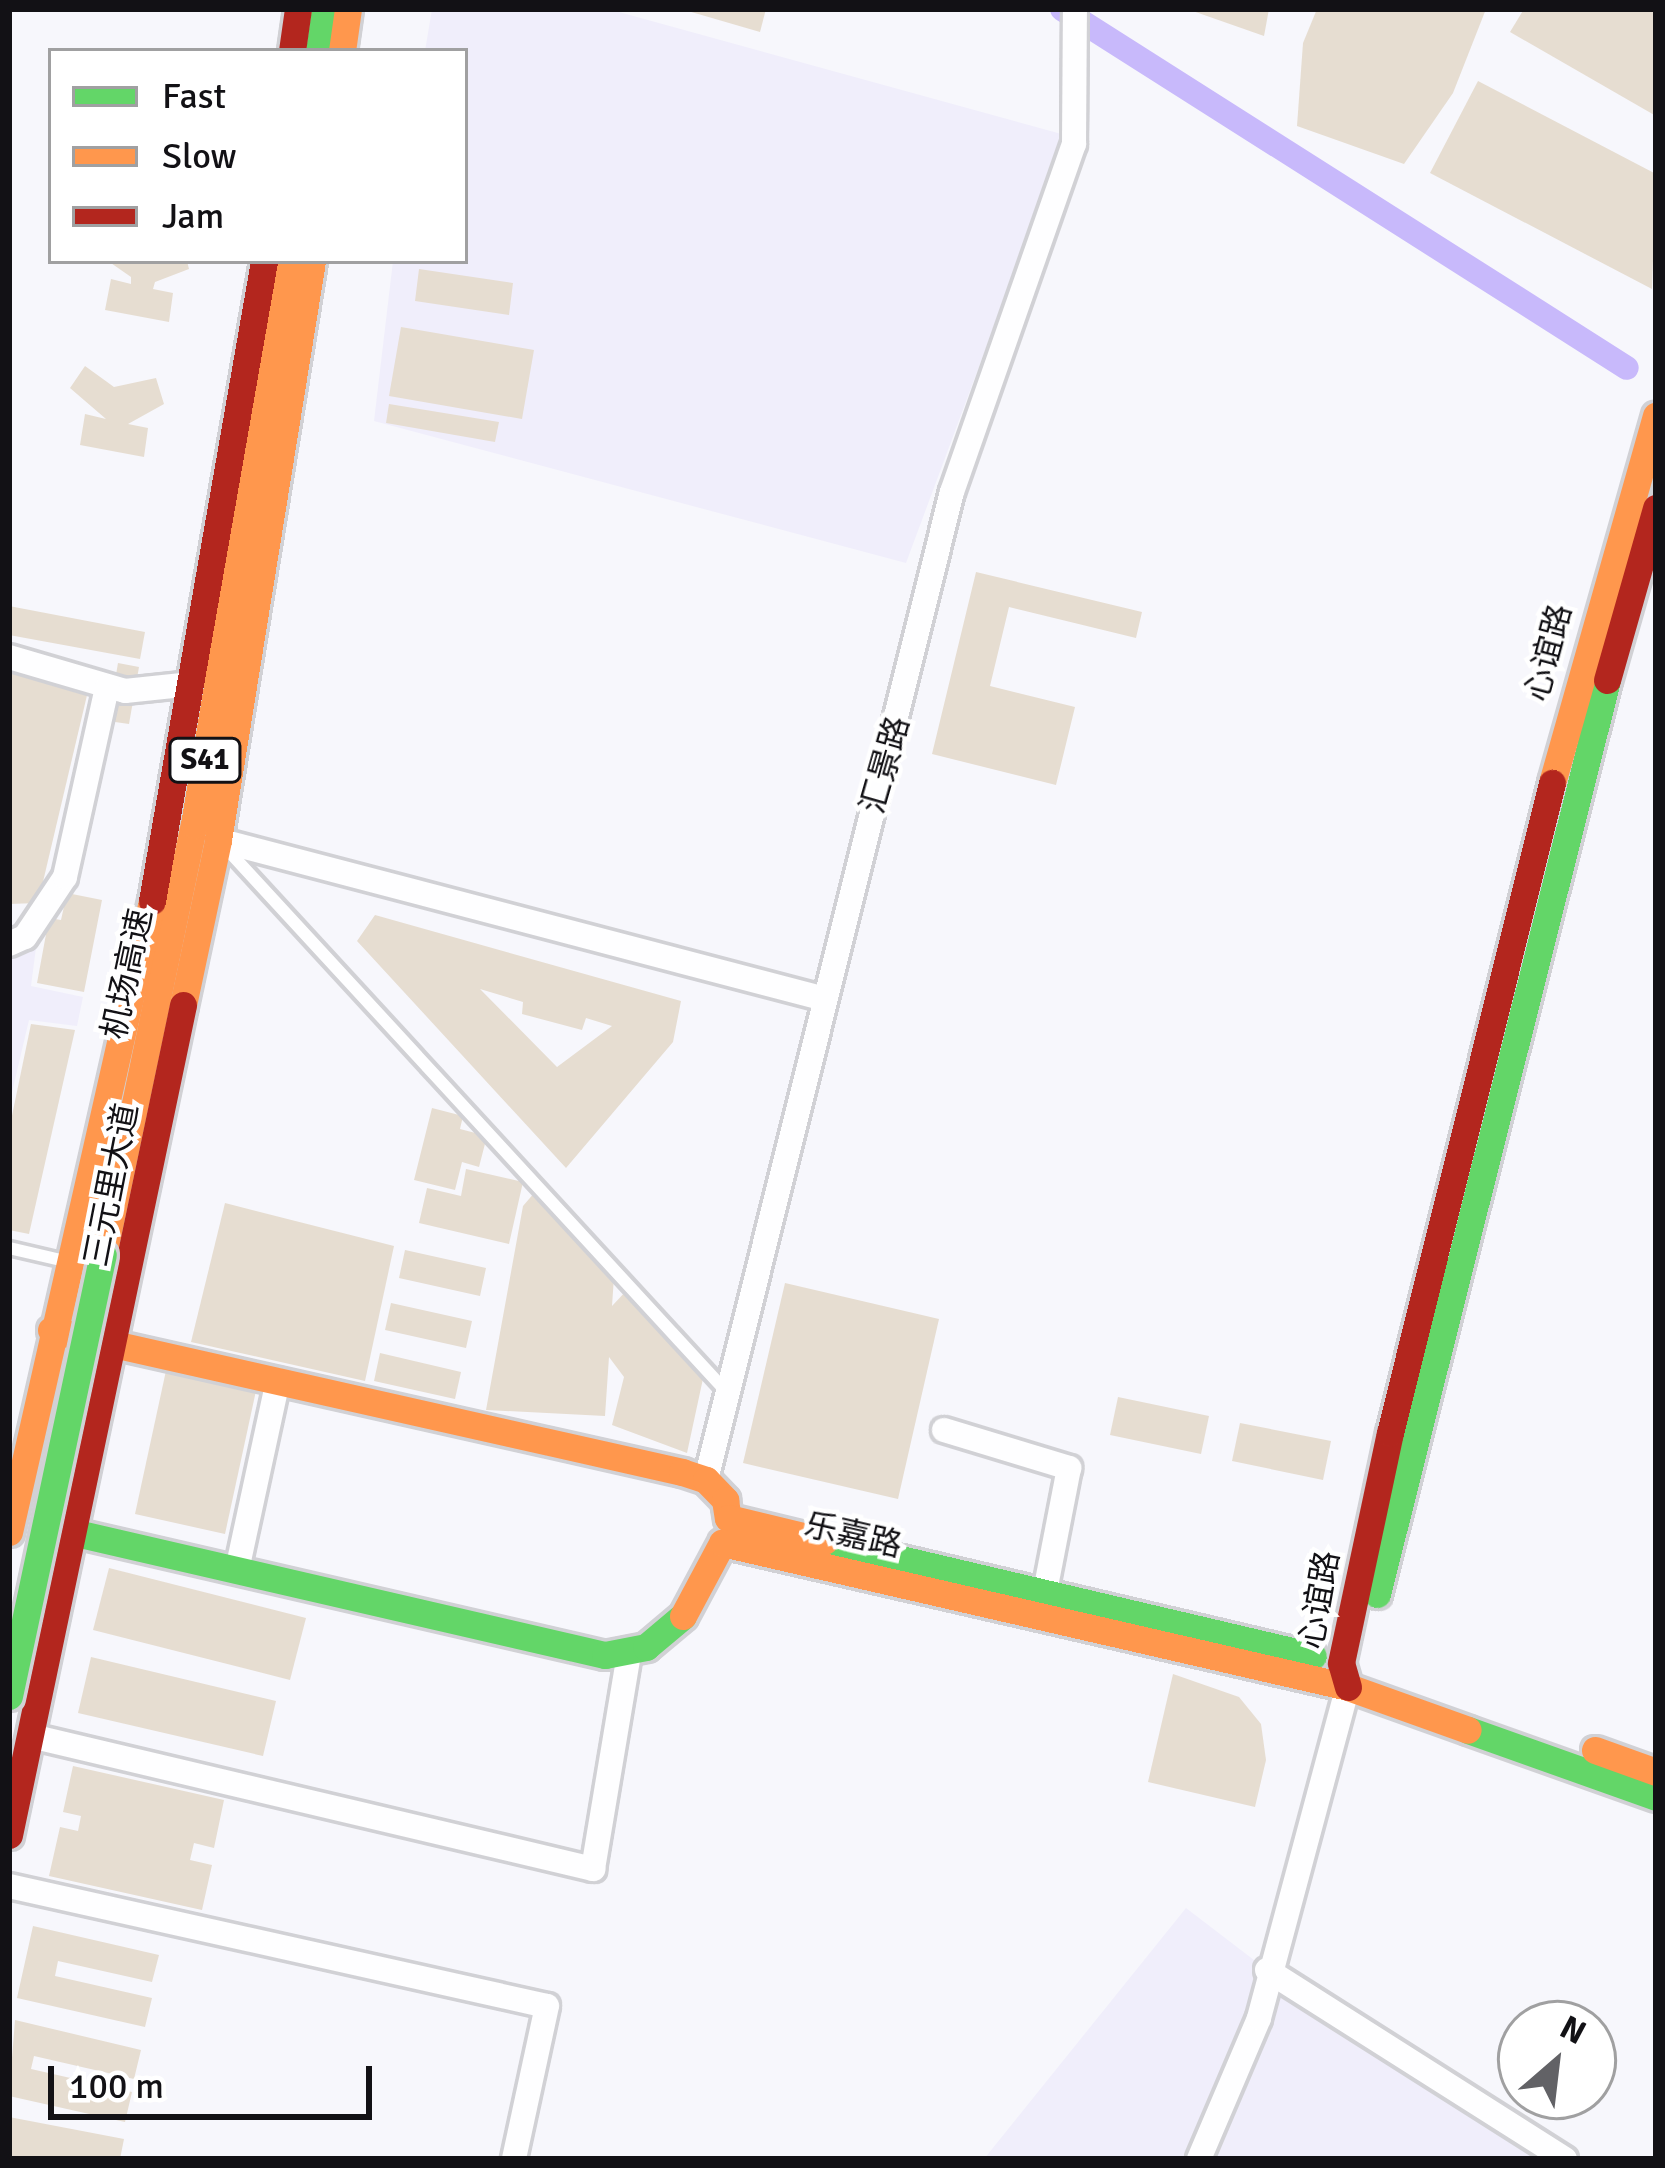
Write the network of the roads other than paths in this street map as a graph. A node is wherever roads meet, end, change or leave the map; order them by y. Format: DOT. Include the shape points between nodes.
graph roads {
  1 [pos="298,9"];
  2 [pos="325,9"];
  3 [pos="348,9"];
  4 [pos="1075,9"];
  5 [pos="292,48"];
  6 [pos="319,48"];
  7 [pos="342,48"];
  8 [pos="263,264"];
  9 [pos="288,264"];
  10 [pos="312,264"];
  11 [pos="1656,415"];
  12 [pos="1656,508"];
  13 [pos="9,657"];
  14 [pos="192,684"];
  15 [pos="107,687"];
  16 [pos="218,840"];
  17 [pos="9,944"];
  18 [pos="821,998"];
  19 [pos="9,1248"];
  20 [pos="103,1255"];
  21 [pos="67,1257"];
  22 [pos="133,1262"];
  23 [pos="51,1330"];
  24 [pos="116,1344"];
  25 [pos="278,1380"];
  26 [pos="722,1388"];
  27 [pos="944,1430"];
  28 [pos="706,1480"];
  29 [pos="13,1490"];
  30 [pos="725,1530"];
  31 [pos="9,1532"];
  32 [pos="76,1533"];
  33 [pos="9,1566"];
  34 [pos="237,1570"];
  35 [pos="1045,1592"];
  36 [pos="629,1655"];
  37 [pos="1349,1673"];
  38 [pos="9,1696"];
  39 [pos="31,1736"];
  40 [pos="1656,1772"];
  41 [pos="1656,1797"];
  42 [pos="9,1835"];
  43 [pos="9,1886"];
  44 [pos="1268,1970"];
  45 [pos="514,2159"];
  46 [pos="1199,2159"];
  47 [pos="1565,2159"];
  1 -- 5 [label="main road"];
  2 -- 6 [label="main road"];
  3 -- 7 [label="main road"];
  4 -- 18 [label="street, 汇景路" via="1074,145 952,492"];
  8 -- 14 [label="main road, 三元里大道"];
  9 -- 20 [label="main road, 机场高速 / S41" via="194,825"];
  10 -- 16 [label="main road, 三元里大道"];
  11 -- 37 [label="main road, 心谊路" via="1558,758"];
  12 -- 37 [label="main road, 心谊路"];
  13 -- 15 [label="street"];
  14 -- 15 [label="street"];
  14 -- 21 [label="main road, 三元里大道" via="137,970"];
  15 -- 17 [label="street" via="64,877 25,937"];
  16 -- 18 [label="street"];
  16 -- 22 [label="main road, 三元里大道"];
  16 -- 26 [label="lane"];
  18 -- 26 [label="street, 汇景路"];
  19 -- 21 [label="lane"];
  20 -- 33 [label="main road, bridge"];
  20 -- 38 [label="main road, 机场高速 / S41, bridge"];
  21 -- 22 [label="street" via="105,1279"];
  21 -- 23 [label="main road, 三元里大道"];
  22 -- 24 [label="main road, 三元里大道"];
  23 -- 24 [label="main road"];
  23 -- 29 [label="main road, 三元里大道"];
  24 -- 25 [label="main road"];
  24 -- 32 [label="main road, 三元里大道"];
  25 -- 28 [label="main road"];
  25 -- 34 [label="street"];
  26 -- 28 [label="street, 汇景路"];
  27 -- 35 [label="street" via="1069,1468"];
  28 -- 30 [label="main road" via="725,1500"];
  29 -- 31 [label="main road, 三元里大道"];
  30 -- 35 [label="main road, 乐嘉路"];
  30 -- 36 [label="main road" via="683,1616"];
  30 -- 37 [label="main road, 乐嘉路"];
  32 -- 34 [label="main road"];
  32 -- 39 [label="main road, 三元里大道"];
  34 -- 36 [label="main road" via="581,1651"];
  35 -- 37 [label="main road, 乐嘉路"];
  36 -- 39 [label="street" via="593,1869"];
  37 -- 40 [label="main road, 乐嘉路"];
  37 -- 41 [label="main road, 乐嘉路"];
  37 -- 44 [label="street"];
  39 -- 42 [label="main road, 三元里大道"];
  43 -- 45 [label="street" via="547,2006"];
  44 -- 46 [label="street" via="1258,2018"];
  44 -- 47 [label="street"];
}
